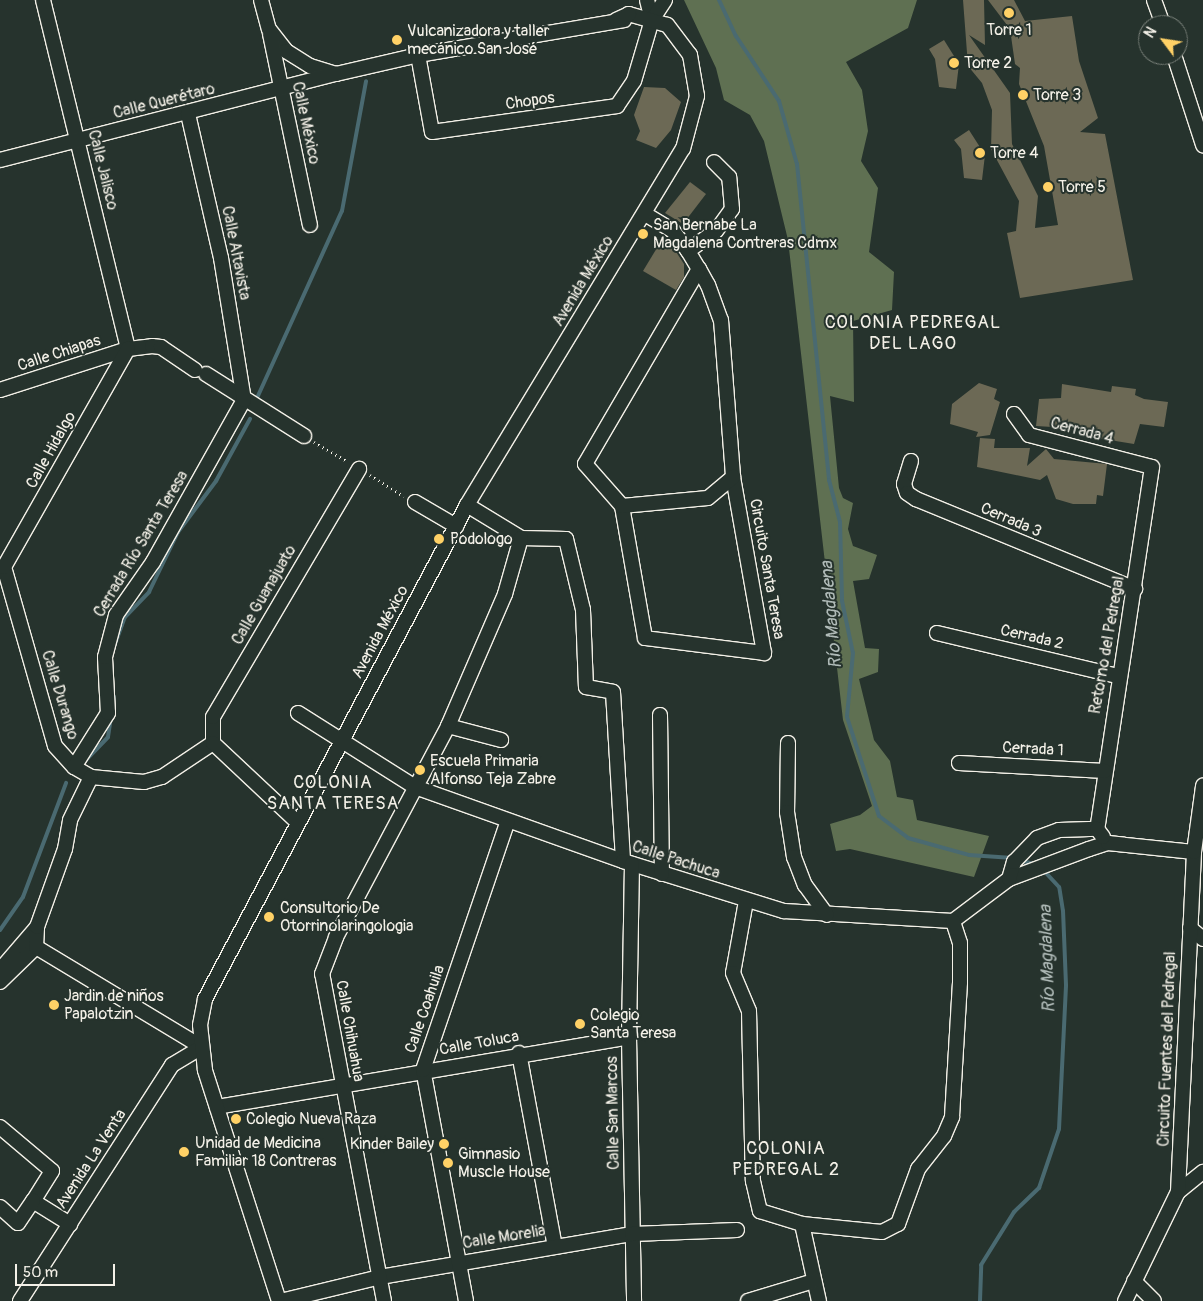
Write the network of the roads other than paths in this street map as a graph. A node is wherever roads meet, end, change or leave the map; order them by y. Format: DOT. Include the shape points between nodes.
graph roads {
  1 [pos="43,0"];
  2 [pos="261,0"];
  3 [pos="634,0"];
  4 [pos="647,0"];
  5 [pos="665,0"];
  6 [pos="1154,0"];
  7 [pos="1160,15"];
  8 [pos="619,18"];
  9 [pos="652,20"];
  10 [pos="269,29"];
  11 [pos="418,55"];
  12 [pos="1177,65"];
  13 [pos="336,74"];
  14 [pos="281,89"];
  15 [pos="188,114"];
  16 [pos="78,140"];
  17 [pos="1203,145"];
  18 [pos="0,160"];
  19 [pos="714,162"];
  20 [pos="645,214"];
  21 [pos="310,224"];
  22 [pos="688,251"];
  23 [pos="699,268"];
  24 [pos="128,349"];
  25 [pos="0,390"];
  26 [pos="244,400"];
  27 [pos="1014,414"];
  28 [pos="304,436"];
  29 [pos="911,461"];
  30 [pos="1152,467"];
  31 [pos="359,469"];
  32 [pos="733,477"];
  33 [pos="415,502"];
  34 [pos="467,505"];
  35 [pos="622,506"];
  36 [pos="456,526"];
  37 [pos="521,538"];
  38 [pos="2,567"];
  39 [pos="1135,589"];
  40 [pos="937,633"];
  41 [pos="1118,676"];
  42 [pos="298,713"];
  43 [pos="660,715"];
  44 [pos="448,726"];
  45 [pos="342,740"];
  46 [pos="502,740"];
  47 [pos="213,742"];
  48 [pos="788,743"];
  49 [pos="959,763"];
  50 [pos="74,767"];
  51 [pos="1105,771"];
  52 [pos="91,777"];
  53 [pos="415,786"];
  54 [pos="1203,786"];
  55 [pos="508,821"];
  56 [pos="297,822"];
  57 [pos="1200,824"];
  58 [pos="1097,829"];
  59 [pos="1108,843"];
  60 [pos="1194,852"];
  61 [pos="628,863"];
  62 [pos="662,874"];
  63 [pos="1009,879"];
  64 [pos="746,901"];
  65 [pos="827,915"];
  66 [pos="953,921"];
  67 [pos="37,927"];
  68 [pos="1190,928"];
  69 [pos="1203,939"];
  70 [pos="36,947"];
  71 [pos="0,970"];
  72 [pos="0,982"];
  73 [pos="629,1036"];
  74 [pos="202,1047"];
  75 [pos="519,1053"];
  76 [pos="423,1070"];
  77 [pos="342,1087"];
  78 [pos="217,1107"];
  79 [pos="0,1127"];
  80 [pos="1203,1172"];
  81 [pos="1178,1192"];
  82 [pos="33,1201"];
  83 [pos="0,1207"];
  84 [pos="70,1224"];
  85 [pos="802,1224"];
  86 [pos="737,1230"];
  87 [pos="632,1234"];
  88 [pos="555,1246"];
  89 [pos="460,1262"];
  90 [pos="380,1276"];
  91 [pos="814,1281"];
  92 [pos="1134,1281"];
  93 [pos="20,1301"];
  94 [pos="280,1301"];
  95 [pos="384,1301"];
  96 [pos="466,1301"];
  97 [pos="634,1301"];
  98 [pos="748,1301"];
  99 [pos="819,1301"];
  100 [pos="1125,1301"];
  101 [pos="1154,1301"];
  1 -- 16 [label="street, Calle Jalisco"];
  2 -- 10 [label="street"];
  3 -- 8 [label="street"];
  4 -- 9 [label="street"];
  5 -- 9 [label="street"];
  6 -- 7 [label="street"];
  8 -- 9 [label="street"];
  8 -- 11 [label="street"];
  9 -- 11 [label="street, Chopos" via="634,82 617,106 432,132"];
  9 -- 20 [label="street, Avenida México" via="667,25 690,54 697,96 683,149"];
  10 -- 13 [label="street" via="297,60"];
  10 -- 14 [label="street, Calle México"];
  11 -- 13 [label="street"];
  12 -- 17 [label="street"];
  13 -- 14 [label="street, Calle Querétaro"];
  14 -- 15 [label="street, Calle Querétaro"];
  14 -- 21 [label="street, Calle México"];
  15 -- 16 [label="street, Calle Querétaro"];
  15 -- 26 [label="street, Calle Altavista" via="222,258"];
  16 -- 18 [label="street, Calle Querétaro"];
  16 -- 24 [label="street, Calle Jalisco"];
  19 -- 22 [label="street" via="729,178 732,209 716,231"];
  20 -- 22 [label="street, Circuito Santa Teresa" via="673,231"];
  20 -- 34 [label="street, Avenida México"];
  22 -- 23 [label="street, Circuito Santa Teresa"];
  23 -- 32 [label="street, Circuito Santa Teresa" via="721,320"];
  23 -- 35 [label="street" via="585,464"];
  24 -- 25 [label="street, Calle Chiapas"];
  24 -- 26 [label="street, Calle Chiapas" via="161,347"];
  24 -- 38 [label="street, Calle Hidalgo"];
  26 -- 28 [label="street, Calle Chiapas"];
  26 -- 50 [label="street, Cerrada Río Santa Teresa" via="153,562 116,614 105,657 108,713"];
  27 -- 30 [label="street, Cerrada 4" via="1029,434"];
  29 -- 39 [label="street, Cerrada 3" via="904,484 906,493 916,499"];
  30 -- 39 [label="street, Retorno del Pedregal"];
  31 -- 47 [label="street, Calle Guanajuato" via="213,717"];
  32 -- 35 [label="street" via="708,498"];
  32 -- 35 [label="street, Circuito Santa Teresa" via="764,653 645,638"];
  33 -- 36 [label="street"];
  34 -- 36 [label="street, Avenida México"];
  34 -- 37 [label="street"];
  36 -- 45 [label="street, Avenida México"];
  37 -- 44 [label="street, Calle Chihuahua" via="505,594"];
  37 -- 61 [label="street, Calle San Marcos" via="566,539 583,610 586,687 613,692"];
  38 -- 50 [label="street, Calle Durango" via="55,746"];
  39 -- 41 [label="street, Retorno del Pedregal"];
  40 -- 41 [label="street, Cerrada 2"];
  41 -- 51 [label="street, Retorno del Pedregal"];
  42 -- 45 [label="street, Calle Pachuca"];
  43 -- 62 [label="street"];
  44 -- 46 [label="street"];
  44 -- 53 [label="street, Calle Chihuahua"];
  45 -- 53 [label="street, Calle Pachuca"];
  45 -- 56 [label="street, Avenida México"];
  47 -- 52 [label="street, Calle Durango" via="162,777 144,782"];
  47 -- 56 [label="street"];
  48 -- 65 [label="street" via="787,812 794,857 805,885"];
  49 -- 51 [label="street, Cerrada 1"];
  50 -- 52 [label="street, Calle Durango"];
  51 -- 58 [label="street, Retorno del Pedregal"];
  52 -- 67 [label="street" via="70,820 65,849"];
  53 -- 55 [label="street, Calle Pachuca"];
  53 -- 77 [label="street, Calle Chihuahua" via="325,959 323,990"];
  54 -- 57 [label="street, Circuito Fuentes del Pedregal"];
  55 -- 61 [label="street, Calle Pachuca"];
  55 -- 76 [label="street, Calle Coahuila"];
  56 -- 74 [label="street, Avenida México" via="216,971 202,1017"];
  57 -- 60 [label="street, Circuito Fuentes del Pedregal"];
  58 -- 59 [label="street"];
  58 -- 63 [label="street" via="1059,830 1037,838 1014,862"];
  59 -- 60 [label="street"];
  59 -- 63 [label="street" via="1025,876"];
  60 -- 68 [label="street, Circuito Fuentes del Pedregal"];
  61 -- 62 [label="street, Calle Pachuca"];
  61 -- 73 [label="street, Calle San Marcos"];
  62 -- 64 [label="street, Calle Pachuca"];
  63 -- 66 [label="street"];
  64 -- 65 [label="street, Calle Pachuca"];
  64 -- 85 [label="street" via="733,973 749,1011 753,1181 760,1211"];
  65 -- 66 [label="street, Calle Pachuca"];
  66 -- 85 [label="street" via="960,942 959,1050 952,1117 944,1136 918,1169 898,1224 882,1232"];
  67 -- 70 [label="street"];
  67 -- 71 [label="street"];
  68 -- 69 [label="street"];
  68 -- 81 [label="street, Circuito Fuentes del Pedregal"];
  70 -- 72 [label="street"];
  70 -- 74 [label="street"];
  73 -- 75 [label="street, Calle Toluca"];
  73 -- 87 [label="street, Calle San Marcos"];
  74 -- 78 [label="street, Avenida México"];
  74 -- 84 [label="street, Avenida La Venta" via="172,1065"];
  75 -- 76 [label="street, Calle Toluca"];
  75 -- 88 [label="street"];
  76 -- 77 [label="street, Calle Toluca"];
  76 -- 89 [label="street, Calle Coahuila"];
  77 -- 78 [label="street, Calle Toluca"];
  77 -- 90 [label="street, Calle Chihuahua"];
  78 -- 94 [label="street, Avenida México"];
  79 -- 82 [label="street" via="52,1171"];
  80 -- 81 [label="street"];
  81 -- 92 [label="street, Circuito Fuentes del Pedregal"];
  82 -- 83 [label="street" via="18,1223"];
  82 -- 84 [label="street"];
  84 -- 93 [label="street, Avenida La Venta"];
  85 -- 91 [label="street"];
  86 -- 87 [label="street, Calle Morelia"];
  87 -- 88 [label="street, Calle Morelia"];
  87 -- 97 [label="street, Calle San Marcos"];
  88 -- 89 [label="street, Calle Morelia"];
  89 -- 90 [label="street, Calle Morelia"];
  89 -- 96 [label="street, Calle Coahuila"];
  90 -- 94 [label="street, Calle Morelia"];
  90 -- 95 [label="street, Calle Chihuahua"];
  91 -- 98 [label="street"];
  91 -- 99 [label="street"];
  92 -- 100 [label="street, Circuito Fuentes del Pedregal"];
  92 -- 101 [label="street"];
}
